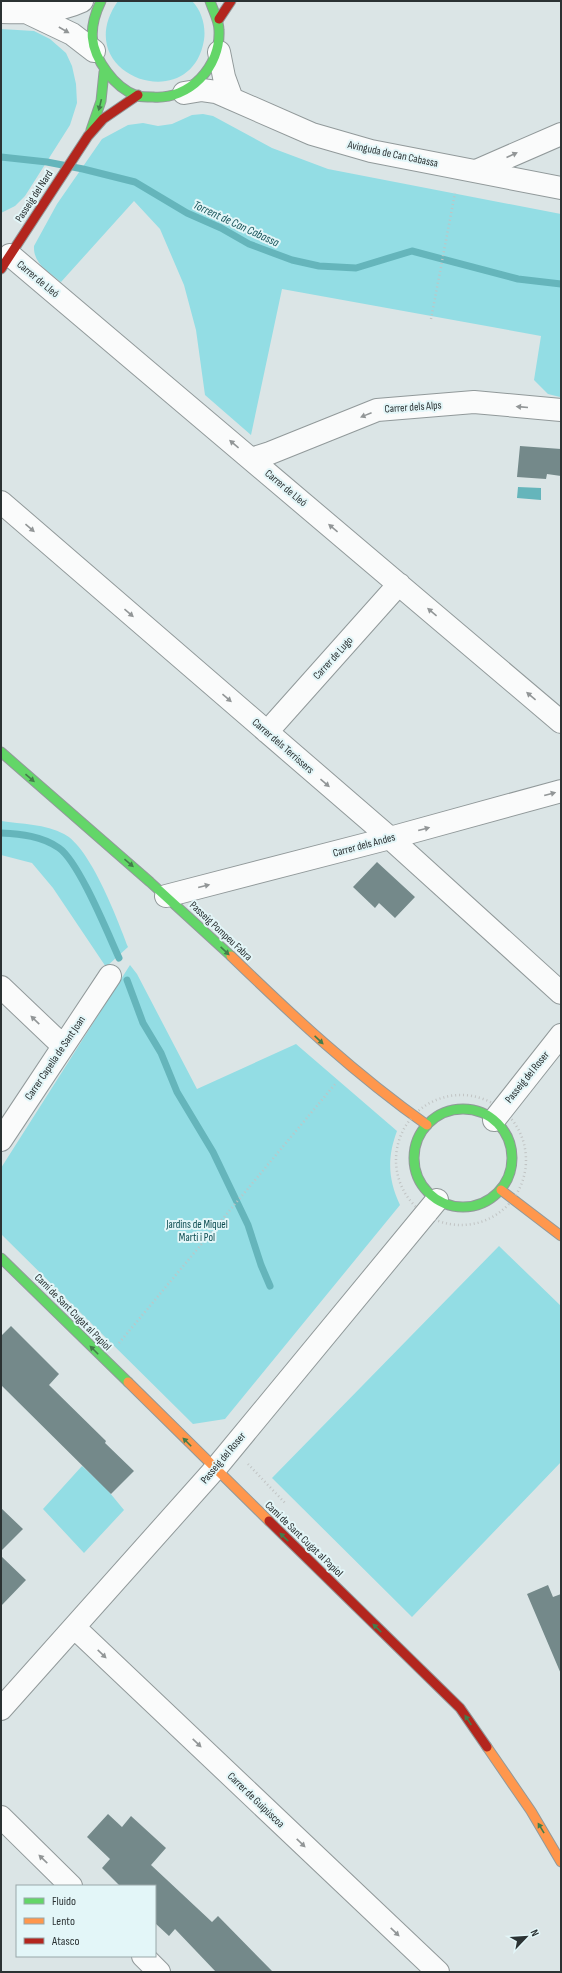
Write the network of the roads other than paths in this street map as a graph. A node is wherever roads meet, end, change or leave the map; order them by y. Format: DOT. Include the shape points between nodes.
graph roads {
  1 [pos="82,1"];
  2 [pos="101,1"];
  3 [pos="210,1"];
  4 [pos="231,1"];
  5 [pos="1,12"];
  6 [pos="30,14"];
  7 [pos="219,20"];
  8 [pos="94,51"];
  9 [pos="219,52"];
  10 [pos="104,72"];
  11 [pos="184,93"];
  12 [pos="138,96"];
  13 [pos="232,99"];
  14 [pos="561,134"];
  15 [pos="88,136"];
  16 [pos="476,171"];
  17 [pos="561,188"];
  18 [pos="6,262"];
  19 [pos="561,410"];
  20 [pos="250,459"];
  21 [pos="1,502"];
  22 [pos="399,584"];
  23 [pos="561,722"];
  24 [pos="267,732"];
  25 [pos="1,752"];
  26 [pos="561,791"];
  27 [pos="390,838"];
  28 [pos="166,896"];
  29 [pos="110,976"];
  30 [pos="1,987"];
  31 [pos="561,993"];
  32 [pos="561,1035"];
  33 [pos="63,1046"];
  34 [pos="498,1114"];
  35 [pos="427,1125"];
  36 [pos="1,1140"];
  37 [pos="501,1190"];
  38 [pos="421,1208"];
  39 [pos="561,1236"];
  40 [pos="1,1258"];
  41 [pos="214,1469"];
  42 [pos="74,1627"];
  43 [pos="1,1709"];
  44 [pos="1,1817"];
  45 [pos="561,1862"];
  46 [pos="70,1885"];
  47 [pos="144,1957"];
  48 [pos="159,1972"];
  49 [pos="438,1972"];
  1 -- 6 [label="street" via="71,6"];
  2 -- 8 [label="street" via="94,14 91,36"];
  3 -- 7 [label="street"];
  4 -- 7 [label="street"];
  5 -- 6 [label="street"];
  6 -- 8 [label="street, one-way" via="72,34"];
  7 -- 9 [label="street"];
  8 -- 10 [label="street"];
  9 -- 11 [label="street" via="202,79"];
  9 -- 13 [label="street"];
  10 -- 12 [label="street" via="118,86"];
  10 -- 15 [label="street, Passeig del Nard, one-way" via="101,103"];
  11 -- 12 [label="street" via="164,99"];
  11 -- 13 [label="street, Avinguda de Can Cabassa" via="202,90 216,92"];
  12 -- 15 [label="street, Passeig del Nard" via="103,119"];
  13 -- 16 [label="street, Avinguda de Can Cabassa" via="312,134 370,151"];
  16 -- 14 [label="street, one-way"];
  15 -- 18 [label="street, Passeig del Nard"];
  16 -- 17 [label="street, Avinguda de Can Cabassa"];
  20 -- 18 [label="street, Carrer de Lleó, one-way"];
  19 -- 20 [label="street, Carrer dels Alps, one-way" via="474,402 378,410"];
  22 -- 20 [label="street, Carrer de Lleó, one-way"];
  21 -- 24 [label="street, Carrer dels Terrissers, one-way"];
  23 -- 22 [label="street, Carrer de Lleó, one-way"];
  22 -- 24 [label="street, Carrer de Lugo"];
  24 -- 27 [label="street, Carrer dels Terrissers, one-way"];
  25 -- 28 [label="street, Passeig Pompeu Fabra, one-way"];
  27 -- 26 [label="street, Carrer dels Andes, one-way"];
  28 -- 27 [label="street, Carrer dels Andes, one-way"];
  27 -- 31 [label="street, Carrer dels Terrissers"];
  28 -- 35 [label="street, Passeig Pompeu Fabra, one-way" via="349,1068"];
  29 -- 33 [label="street, Carrer Capella de Sant Joan"];
  33 -- 30 [label="street, one-way"];
  32 -- 34 [label="street, Passeig del Roser"];
  33 -- 36 [label="street, Carrer Capella de Sant Joan"];
  34 -- 35 [label="street" via="467,1109 452,1110 438,1116"];
  34 -- 37 [label="street" via="512,1153 512,1166"];
  35 -- 38 [label="street" via="414,1150 418,1178 426,1190"];
  37 -- 38 [label="street" via="491,1199 478,1205"];
  37 -- 39 [label="street"];
  38 -- 41 [label="street, Passeig del Roser"];
  41 -- 40 [label="street, Camí de Sant Cugat al Papiol, one-way"];
  41 -- 42 [label="street, Passeig del Roser"];
  45 -- 41 [label="street, Camí de Sant Cugat al Papiol, one-way" via="530,1811 460,1708"];
  42 -- 43 [label="street, Passeig del Roser"];
  42 -- 49 [label="street, Carrer de Guipúscoa, one-way"];
  46 -- 44 [label="street, one-way"];
  47 -- 48 [label="street"];
}
